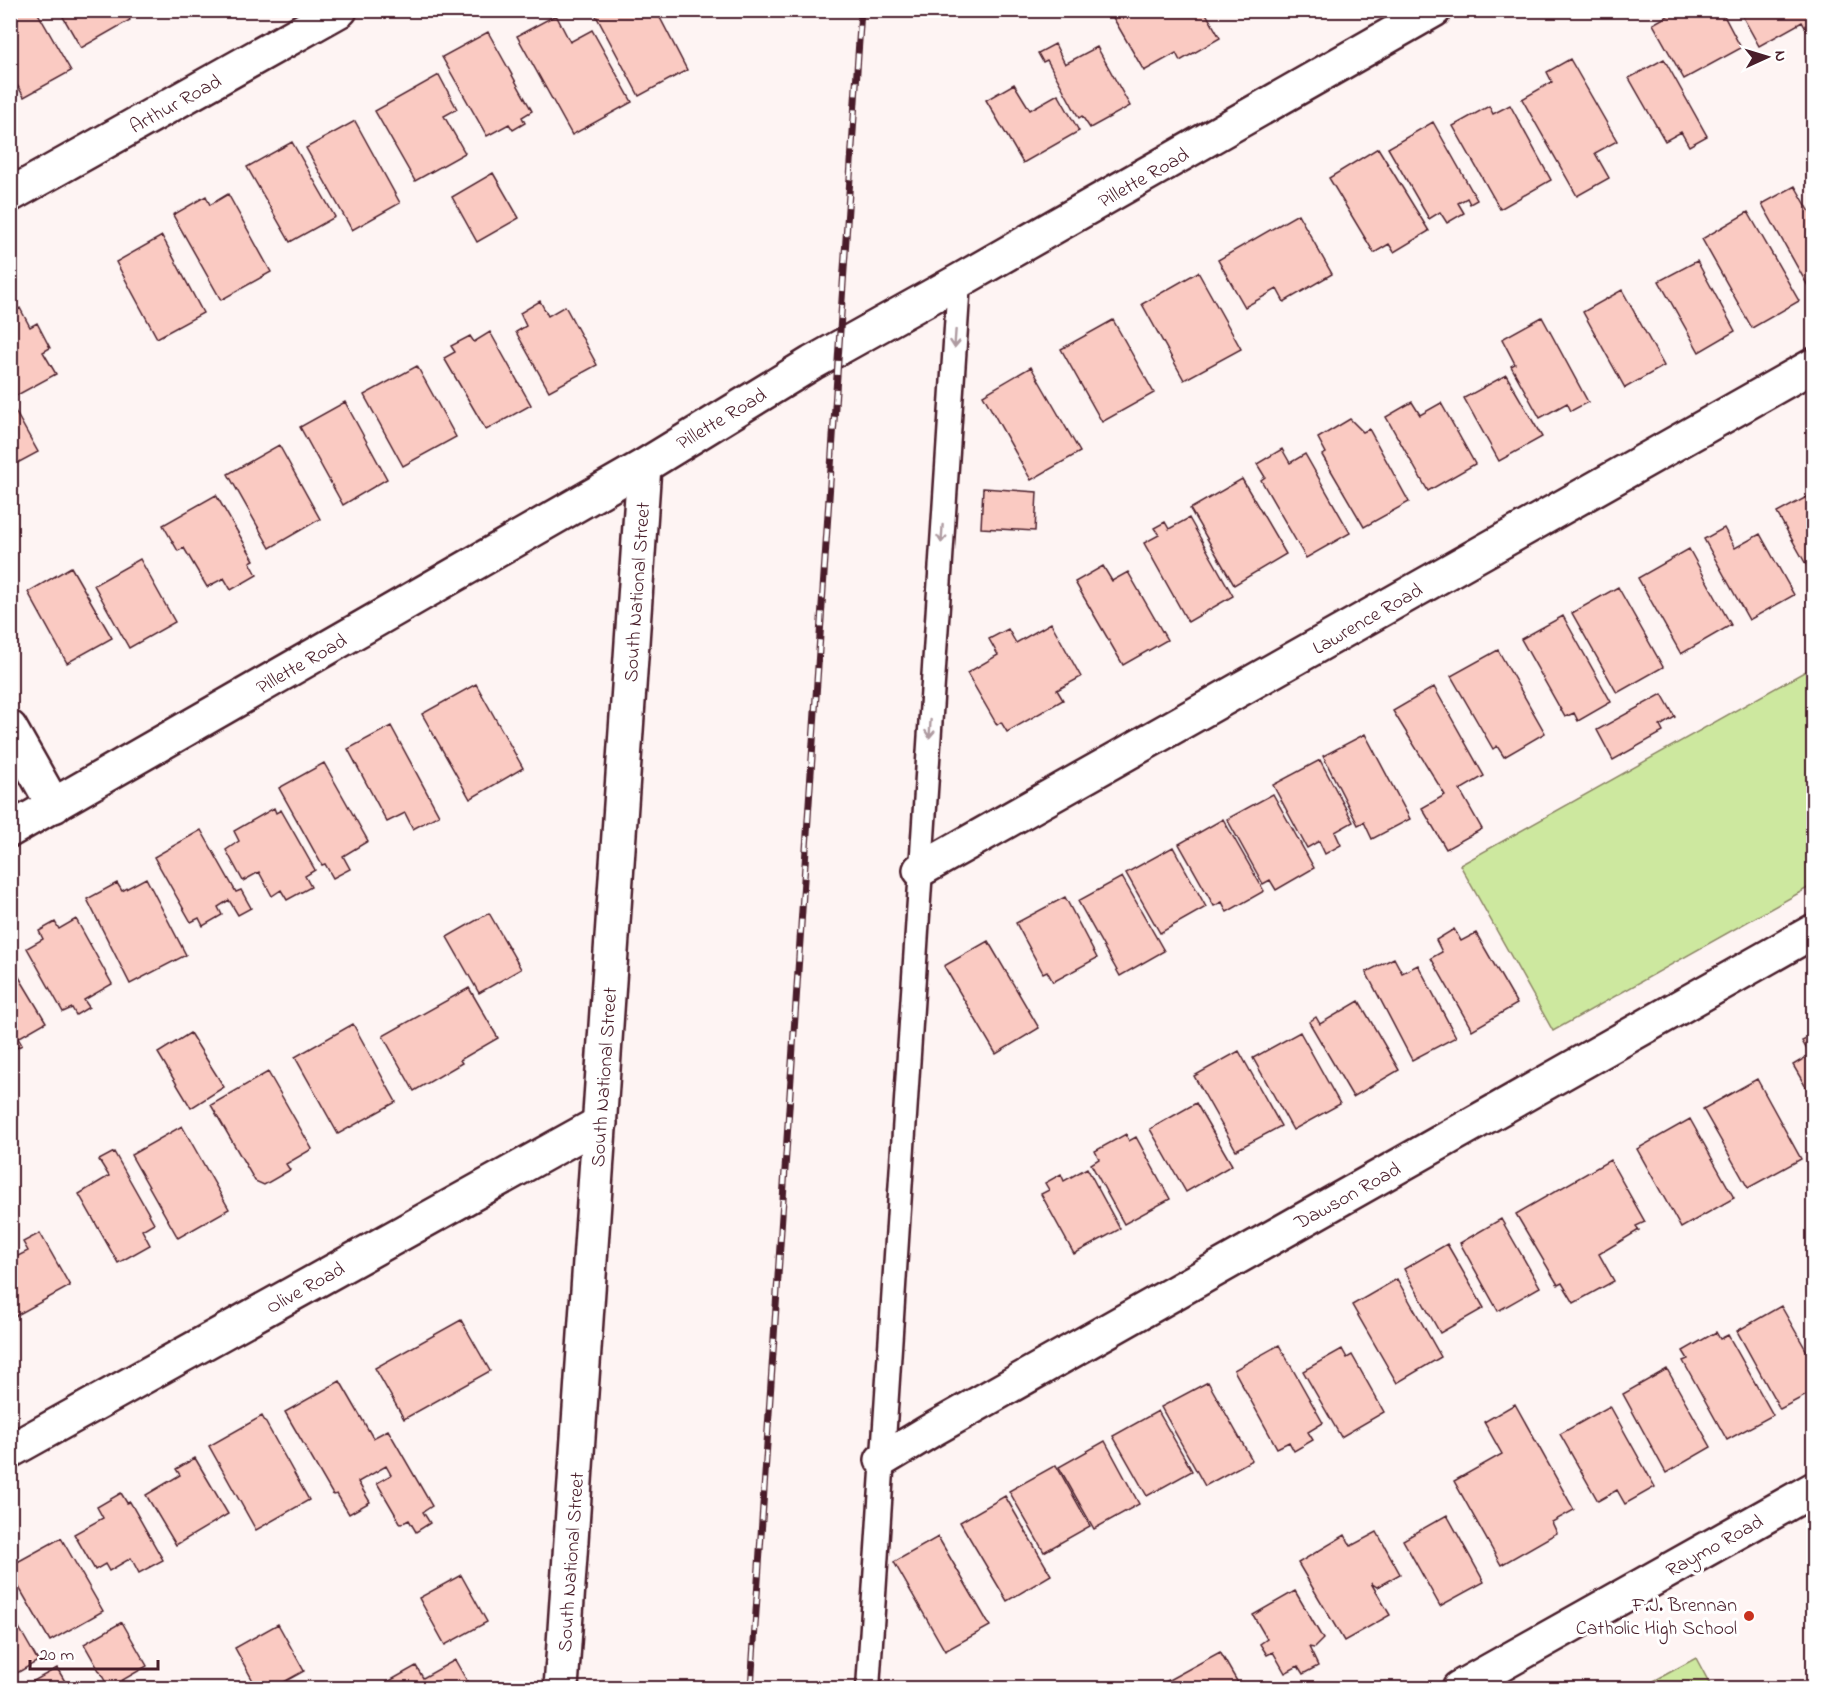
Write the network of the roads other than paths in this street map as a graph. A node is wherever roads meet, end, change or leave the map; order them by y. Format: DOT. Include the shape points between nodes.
graph roads {
  1 [pos="340,10"];
  2 [pos="1434,10"];
  3 [pos="10,195"];
  4 [pos="959,281"];
  5 [pos="1814,365"];
  6 [pos="644,466"];
  7 [pos="10,728"];
  8 [pos="54,806"];
  9 [pos="10,830"];
  10 [pos="920,870"];
  11 [pos="1814,931"];
  12 [pos="600,1123"];
  13 [pos="10,1450"];
  14 [pos="882,1460"];
  15 [pos="1814,1489"];
  16 [pos="561,1689"];
  17 [pos="868,1689"];
  18 [pos="1459,1689"];
  1 -- 3 [label="street, Arthur Road"];
  2 -- 4 [label="street, Pillette Road"];
  4 -- 6 [label="street, Pillette Road" via="812,363"];
  4 -- 10 [label="lane, one-way"];
  5 -- 10 [label="street, Lawrence Road"];
  6 -- 8 [label="street, Pillette Road"];
  6 -- 12 [label="street, South National Street"];
  7 -- 8 [label="street"];
  8 -- 9 [label="street, Pillette Road"];
  10 -- 14 [label="lane"];
  11 -- 14 [label="street, Dawson Road"];
  12 -- 13 [label="street, Olive Road"];
  12 -- 16 [label="street, South National Street"];
  14 -- 17 [label="lane"];
  15 -- 18 [label="street, Raymo Road"];
}
